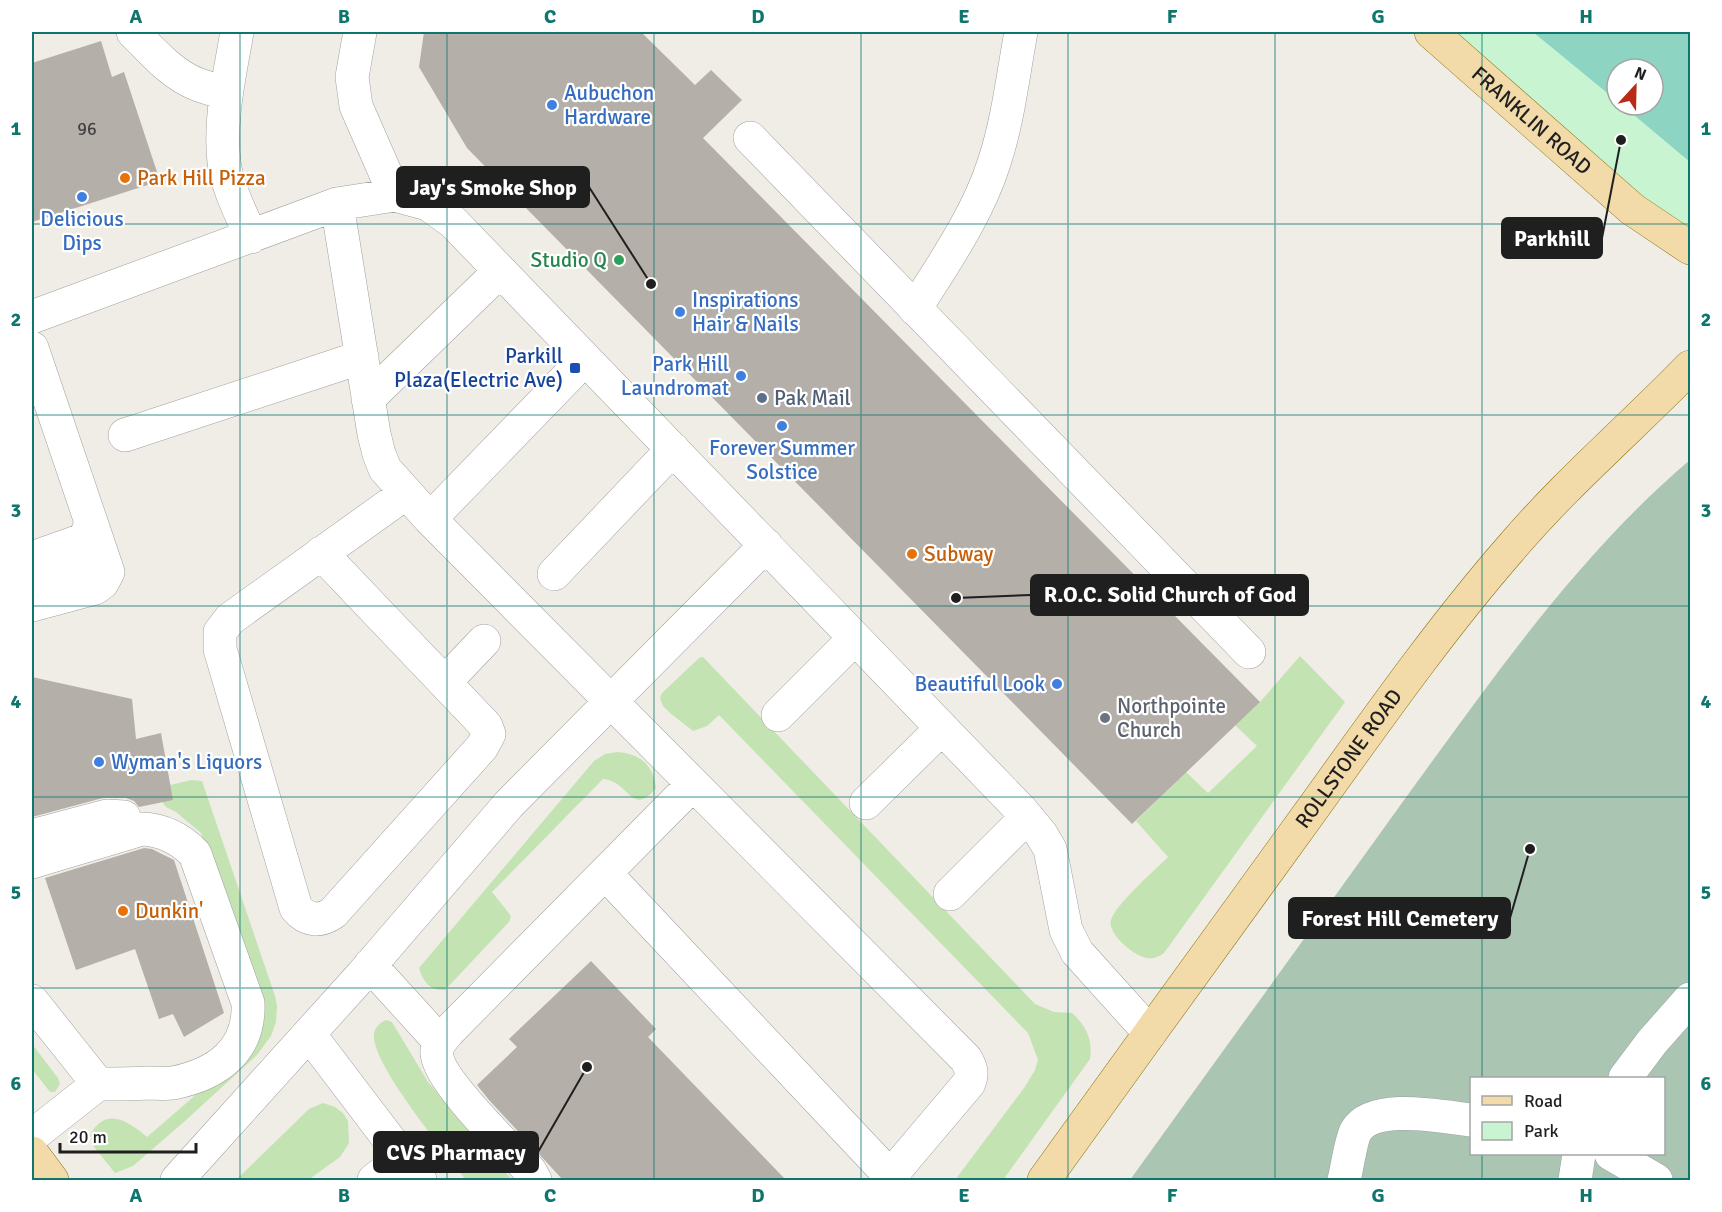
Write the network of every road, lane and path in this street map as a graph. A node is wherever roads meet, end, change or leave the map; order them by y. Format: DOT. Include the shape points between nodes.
graph roads {
  1 [pos="133,32"];
  2 [pos="237,32"];
  3 [pos="360,32"];
  4 [pos="1021,32"];
  5 [pos="1431,32"];
  6 [pos="226,93"];
  7 [pos="750,138"];
  8 [pos="395,195"];
  9 [pos="337,204"];
  10 [pos="251,237"];
  11 [pos="1690,248"];
  12 [pos="500,271"];
  13 [pos="915,309"];
  14 [pos="32,317"];
  15 [pos="32,348"];
  16 [pos="362,357"];
  17 [pos="585,359"];
  18 [pos="1690,367"];
  19 [pos="368,399"];
  20 [pos="125,435"];
  21 [pos="673,449"];
  22 [pos="406,493"];
  23 [pos="430,519"];
  24 [pos="94,530"];
  25 [pos="766,545"];
  26 [pos="321,553"];
  27 [pos="32,558"];
  28 [pos="554,574"];
  29 [pos="32,583"];
  30 [pos="32,605"];
  31 [pos="855,638"];
  32 [pos="484,641"];
  33 [pos="1249,652"];
  34 [pos="445,682"];
  35 [pos="609,702"];
  36 [pos="778,715"];
  37 [pos="942,728"];
  38 [pos="692,785"];
  39 [pos="866,803"];
  40 [pos="1028,817"];
  41 [pos="165,833"];
  42 [pos="32,836"];
  43 [pos="32,862"];
  44 [pos="605,873"];
  45 [pos="950,894"];
  46 [pos="370,965"];
  47 [pos="1690,999"];
  48 [pos="32,1001"];
  49 [pos="1150,1033"];
  50 [pos="309,1034"];
  51 [pos="440,1042"];
  52 [pos="1626,1077"];
  53 [pos="98,1084"];
  54 [pos="1470,1120"];
  55 [pos="32,1136"];
  56 [pos="32,1153"];
  57 [pos="1579,1155"];
  58 [pos="1613,1155"];
  59 [pos="411,1169"];
  60 [pos="535,1177"];
  61 [pos="891,1179"];
  62 [pos="52,1180"];
  63 [pos="177,1180"];
  64 [pos="374,1180"];
  65 [pos="1044,1180"];
  66 [pos="1344,1180"];
  67 [pos="1575,1180"];
  68 [pos="1656,1180"];
  1 -- 6 [label="lane" via="180,75 197,85"];
  2 -- 6 [label="lane"];
  3 -- 8 [label="lane" via="352,77 356,106"];
  4 -- 13 [label="lane" via="994,162 965,226"];
  5 -- 11 [label="main road, FRANKLIN ROAD" via="1632,209"];
  6 -- 10 [label="lane" via="224,163"];
  7 -- 13 [label="lane"];
  8 -- 9 [label="lane"];
  8 -- 12 [label="lane" via="428,204 453,222"];
  9 -- 10 [label="lane"];
  9 -- 16 [label="lane"];
  10 -- 14 [label="lane"];
  12 -- 17 [label="lane"];
  12 -- 19 [label="lane"];
  13 -- 33 [label="lane"];
  15 -- 24 [label="lane"];
  16 -- 19 [label="lane"];
  16 -- 20 [label="lane"];
  17 -- 21 [label="lane"];
  17 -- 23 [label="lane"];
  18 -- 49 [label="main road, ROLLSTONE ROAD" via="1549,506 1436,639"];
  19 -- 22 [label="lane" via="379,454 386,470"];
  21 -- 25 [label="lane"];
  21 -- 28 [label="lane"];
  22 -- 23 [label="lane"];
  22 -- 26 [label="lane"];
  23 -- 35 [label="lane"];
  24 -- 27 [label="lane" via="80,541"];
  24 -- 29 [label="lane" via="97,549 93,561"];
  24 -- 30 [label="lane" via="108,572 102,583"];
  25 -- 31 [label="lane"];
  25 -- 35 [label="lane"];
  26 -- 34 [label="lane"];
  26 -- 34 [label="lane" via="230,619 220,632 219,641 301,914 319,920 333,913 482,747 489,734 486,726"];
  31 -- 36 [label="lane"];
  31 -- 37 [label="lane"];
  32 -- 34 [label="lane"];
  35 -- 38 [label="lane"];
  35 -- 46 [label="lane" via="509,804"];
  37 -- 39 [label="lane"];
  37 -- 40 [label="lane"];
  38 -- 44 [label="lane"];
  38 -- 61 [label="lane" via="971,1068 969,1083"];
  40 -- 45 [label="lane"];
  40 -- 49 [label="lane" via="1050,849 1066,930 1077,952"];
  41 -- 42 [label="lane" via="135,819 107,816"];
  41 -- 43 [label="lane" via="142,829"];
  41 -- 53 [label="lane" via="178,838 195,854 248,1003 249,1021 242,1041 230,1057 207,1071 173,1083"];
  44 -- 51 [label="lane"];
  44 -- 61 [label="lane"];
  46 -- 50 [label="lane"];
  46 -- 51 [label="lane"];
  47 -- 52 [label="lane"];
  48 -- 53 [label="lane"];
  49 -- 65 [label="main road, ROLLSTONE ROAD"];
  50 -- 59 [label="lane"];
  50 -- 63 [label="lane"];
  51 -- 60 [label="lane" via="438,1063 452,1085"];
  53 -- 55 [label="lane"];
  54 -- 66 [label="lane" via="1400,1112 1373,1117 1356,1130"];
  56 -- 62 [label="main road"];
  57 -- 67 [label="lane"];
  58 -- 68 [label="lane"];
  59 -- 64 [label="lane"];
}
